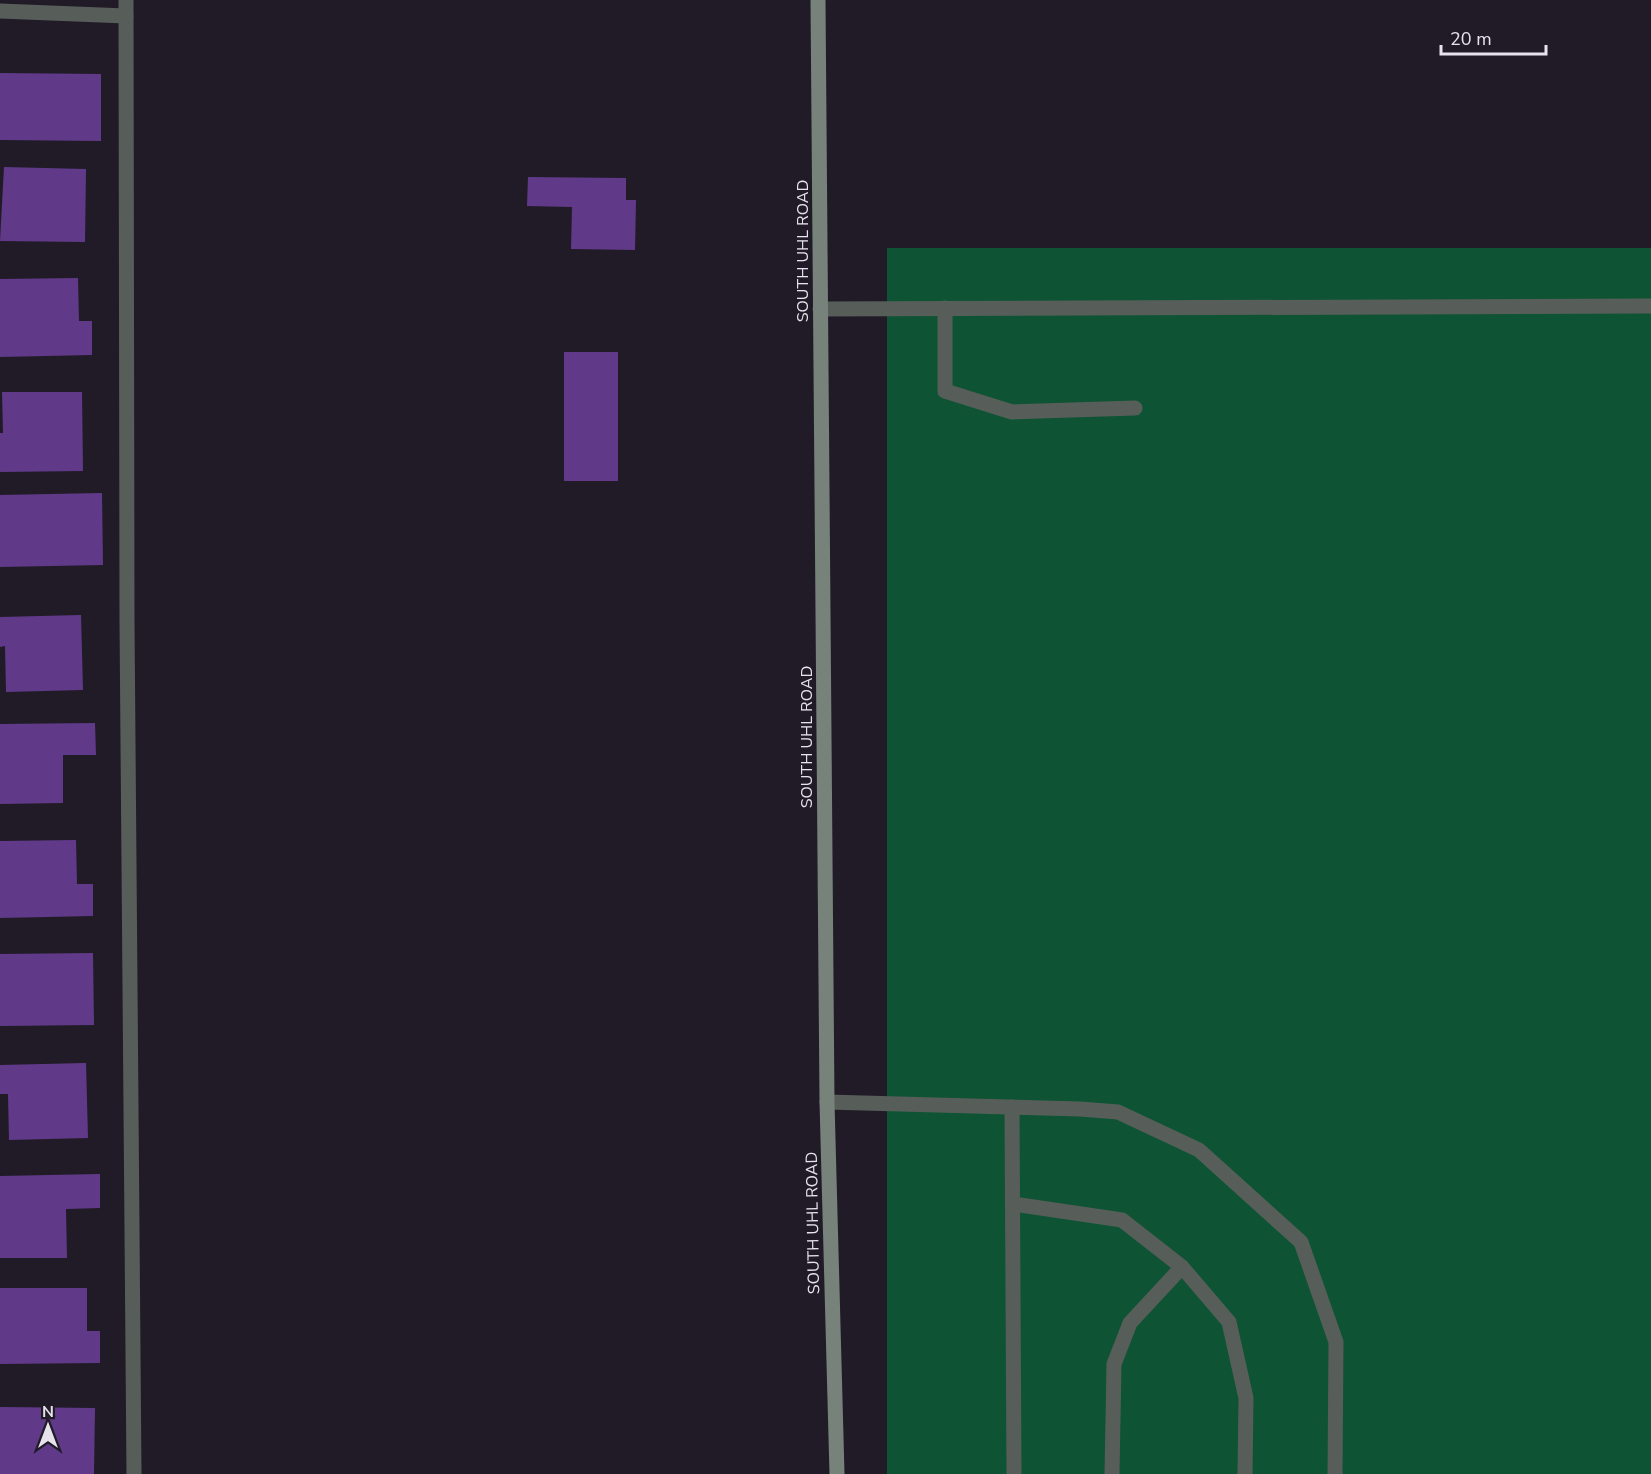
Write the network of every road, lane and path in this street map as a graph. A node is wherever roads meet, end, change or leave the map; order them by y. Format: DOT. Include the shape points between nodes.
graph roads {
  1 [pos="126,0"];
  2 [pos="818,0"];
  3 [pos="0,11"];
  4 [pos="126,16"];
  5 [pos="1651,306"];
  6 [pos="945,308"];
  7 [pos="820,309"];
  8 [pos="1135,408"];
  9 [pos="827,1102"];
  10 [pos="1012,1107"];
  11 [pos="1013,1204"];
  12 [pos="1182,1268"];
  13 [pos="134,1474"];
  14 [pos="837,1474"];
  15 [pos="1014,1474"];
  16 [pos="1112,1474"];
  17 [pos="1245,1474"];
  18 [pos="1335,1474"];
  1 -- 4 [label="lane"];
  2 -- 7 [label="main road, SOUTH UHL ROAD"];
  3 -- 4 [label="lane"];
  4 -- 13 [label="lane"];
  5 -- 6 [label="lane"];
  6 -- 7 [label="lane"];
  6 -- 8 [label="lane" via="945,391 1012,412"];
  7 -- 9 [label="main road, SOUTH UHL ROAD"];
  9 -- 10 [label="lane"];
  9 -- 14 [label="main road, SOUTH UHL ROAD"];
  10 -- 11 [label="lane"];
  10 -- 18 [label="lane" via="1118,1112 1199,1149 1301,1242 1336,1342"];
  11 -- 12 [label="lane" via="1122,1220"];
  11 -- 15 [label="lane"];
  12 -- 16 [label="lane" via="1130,1323 1114,1364"];
  12 -- 17 [label="lane" via="1229,1322 1246,1398"];
}
